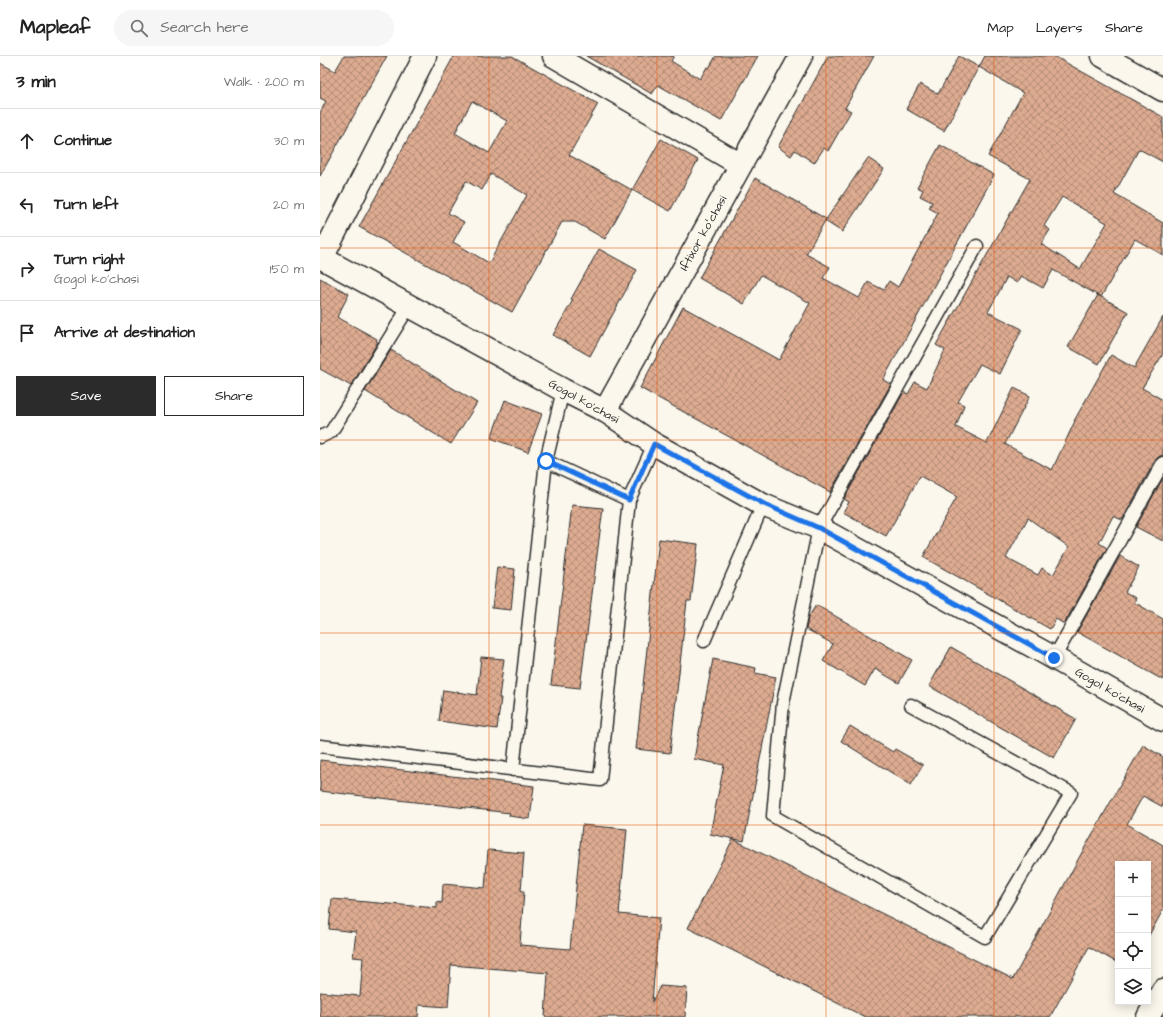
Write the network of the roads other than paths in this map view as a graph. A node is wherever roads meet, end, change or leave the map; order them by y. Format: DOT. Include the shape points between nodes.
graph roads {
  1 [pos="425,56"];
  2 [pos="554,56"];
  3 [pos="801,56"];
  4 [pos="1103,56"];
  5 [pos="1163,90"];
  6 [pos="741,165"];
  7 [pos="977,246"];
  8 [pos="321,257"];
  9 [pos="410,305"];
  10 [pos="563,390"];
  11 [pos="606,411"];
  12 [pos="320,437"];
  13 [pos="654,444"];
  14 [pos="546,461"];
  15 [pos="1163,463"];
  16 [pos="629,500"];
  17 [pos="764,504"];
  18 [pos="819,528"];
  19 [pos="704,641"];
  20 [pos="1054,658"];
  21 [pos="911,705"];
  22 [pos="1163,720"];
  23 [pos="320,746"];
  24 [pos="513,770"];
  25 [pos="1163,990"];
  26 [pos="1148,1017"];
  1 -- 8 [label="main road"];
  2 -- 6 [label="main road"];
  3 -- 6 [label="main road, Iftixor koʻchasi"];
  4 -- 5 [label="main road"];
  6 -- 11 [label="main road, Iftixor koʻchasi"];
  7 -- 18 [label="lane"];
  8 -- 9 [label="main road, Gogol ko'chasi"];
  9 -- 10 [label="main road, Gogol ko'chasi"];
  9 -- 12 [label="lane" via="330,432"];
  10 -- 11 [label="main road, Gogol ko'chasi"];
  10 -- 14 [label="lane"];
  11 -- 13 [label="main road, Gogol ko'chasi"];
  13 -- 16 [label="lane"];
  13 -- 17 [label="main road, Gogol ko'chasi"];
  14 -- 16 [label="lane"];
  14 -- 24 [label="lane"];
  15 -- 20 [label="lane"];
  16 -- 24 [label="lane" via="600,780"];
  17 -- 18 [label="main road, Gogol ko'chasi"];
  17 -- 19 [label="lane"];
  18 -- 20 [label="main road, Gogol ko'chasi"];
  18 -- 21 [label="lane" via="783,703 773,816 985,937 1071,793"];
  20 -- 22 [label="main road, Gogol ko'chasi"];
  23 -- 24 [label="lane"];
  25 -- 26 [label="main road"];
}
